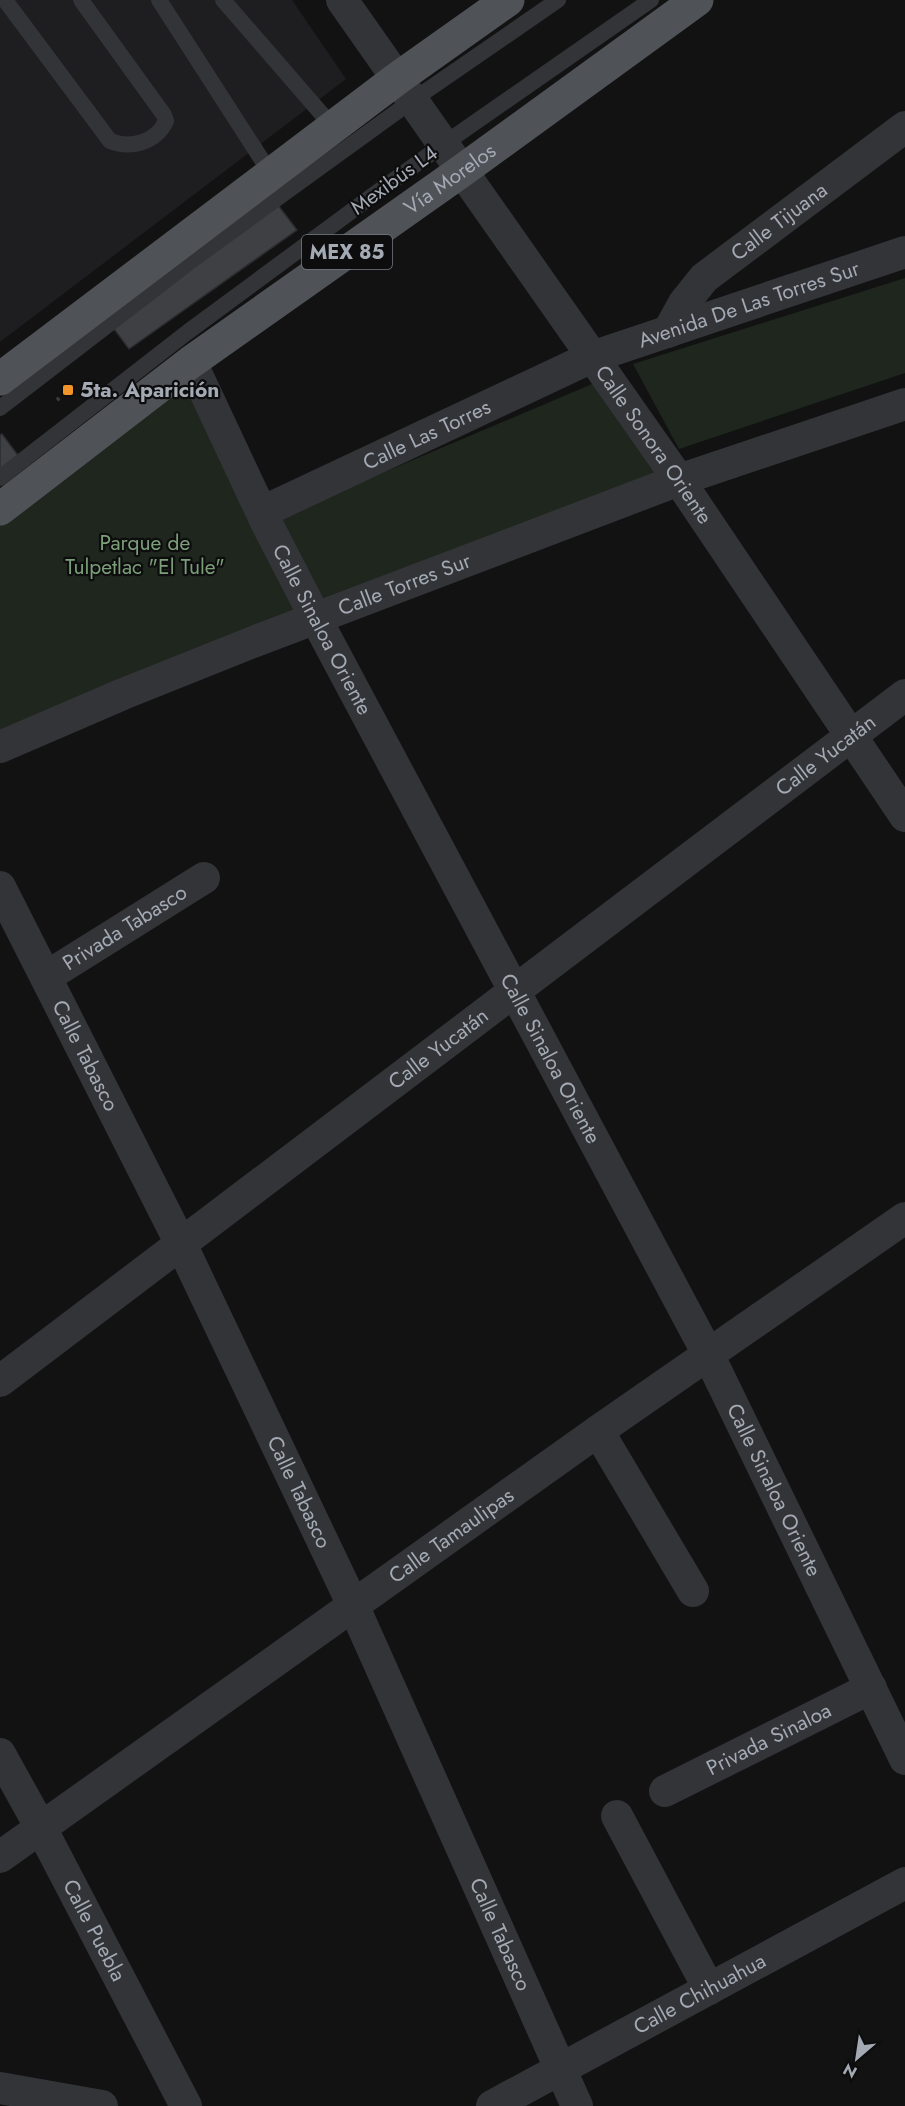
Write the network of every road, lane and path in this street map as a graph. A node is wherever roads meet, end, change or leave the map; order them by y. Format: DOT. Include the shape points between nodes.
graph roads {
  1 [pos="5,0"];
  2 [pos="81,0"];
  3 [pos="159,0"];
  4 [pos="223,0"];
  5 [pos="342,0"];
  6 [pos="508,0"];
  7 [pos="558,0"];
  8 [pos="651,0"];
  9 [pos="697,0"];
  10 [pos="405,89"];
  11 [pos="333,127"];
  12 [pos="905,127"];
  13 [pos="444,144"];
  14 [pos="463,170"];
  15 [pos="271,174"];
  16 [pos="905,252"];
  17 [pos="668,332"];
  18 [pos="592,357"];
  19 [pos="191,362"];
  20 [pos="0,379"];
  21 [pos="905,404"];
  22 [pos="0,408"];
  23 [pos="0,478"];
  24 [pos="679,480"];
  25 [pos="0,509"];
  26 [pos="262,512"];
  27 [pos="316,619"];
  28 [pos="905,695"];
  29 [pos="852,736"];
  30 [pos="0,747"];
  31 [pos="905,816"];
  32 [pos="204,878"];
  33 [pos="0,887"];
  34 [pos="46,977"];
  35 [pos="514,990"];
  36 [pos="905,1218"];
  37 [pos="181,1244"];
  38 [pos="708,1354"];
  39 [pos="0,1380"];
  40 [pos="598,1431"];
  41 [pos="693,1591"];
  42 [pos="353,1605"];
  43 [pos="871,1688"];
  44 [pos="0,1754"];
  45 [pos="905,1759"];
  46 [pos="665,1791"];
  47 [pos="617,1816"];
  48 [pos="41,1828"];
  49 [pos="0,1857"];
  50 [pos="905,1883"];
  51 [pos="709,1989"];
  52 [pos="562,2070"];
  53 [pos="0,2088"];
  54 [pos="102,2106"];
  55 [pos="186,2106"];
  56 [pos="492,2106"];
  57 [pos="577,2106"];
  1 -- 2 [label="lane" via="110,141 127,146 145,141 163,128 164,115"];
  3 -- 15 [label="lane"];
  4 -- 11 [label="lane"];
  5 -- 10 [label="street, Calle Sonora Oriente"];
  6 -- 10 [label="main road"];
  7 -- 10 [label="lane"];
  8 -- 13 [label="lane, Mexibús L4"];
  9 -- 14 [label="main road, Vía Morelos / MEX 85"];
  10 -- 11 [label="main road"];
  10 -- 13 [label="street, Calle Sonora Oriente"];
  10 -- 22 [label="lane"];
  11 -- 15 [label="main road"];
  12 -- 17 [label="street, Calle Tijuana" via="704,278"];
  13 -- 14 [label="street, Calle Sonora Oriente"];
  13 -- 23 [label="lane, Mexibús L4" via="189,331"];
  14 -- 18 [label="street, Calle Sonora Oriente"];
  14 -- 19 [label="main road, Vía Morelos / MEX 85"];
  15 -- 20 [label="main road"];
  16 -- 17 [label="street, Avenida De Las Torres Sur"];
  17 -- 18 [label="street, Avenida De Las Torres Sur"];
  18 -- 24 [label="street, Calle Sonora Oriente"];
  18 -- 26 [label="street, Calle Las Torres"];
  19 -- 25 [label="main road, Vía Morelos / MEX 85"];
  19 -- 26 [label="street, Calle Sinaloa Oriente"];
  21 -- 24 [label="street"];
  24 -- 27 [label="street, Calle Torres Sur"];
  24 -- 29 [label="street, Calle Sonora Oriente"];
  26 -- 27 [label="street, Calle Sinaloa Oriente"];
  27 -- 30 [label="street, Calle Torres Sur"];
  27 -- 35 [label="street, Calle Sinaloa Oriente"];
  28 -- 29 [label="street, Calle Yucatán"];
  29 -- 31 [label="street, Calle Sonora Oriente"];
  29 -- 35 [label="street, Calle Yucatán"];
  32 -- 34 [label="street, Privada Tabasco"];
  33 -- 34 [label="street, Calle Tabasco"];
  34 -- 37 [label="street, Calle Tabasco"];
  35 -- 37 [label="street, Calle Yucatán"];
  35 -- 38 [label="street, Calle Sinaloa Oriente"];
  36 -- 38 [label="street, Calle Tamaulipas"];
  37 -- 39 [label="street, Calle Yucatán"];
  37 -- 42 [label="street, Calle Tabasco"];
  38 -- 40 [label="street, Calle Tamaulipas"];
  38 -- 43 [label="street, Calle Sinaloa Oriente"];
  40 -- 41 [label="street"];
  40 -- 42 [label="street, Calle Tamaulipas"];
  42 -- 48 [label="street, Calle Tamaulipas"];
  42 -- 52 [label="street, Calle Tabasco"];
  43 -- 45 [label="street, Calle Sinaloa Oriente"];
  43 -- 46 [label="street, Privada Sinaloa"];
  44 -- 48 [label="street, Calle Puebla"];
  47 -- 51 [label="street"];
  48 -- 49 [label="street, Calle Tamaulipas"];
  48 -- 55 [label="street, Calle Puebla"];
  50 -- 51 [label="street, Calle Chihuahua"];
  51 -- 52 [label="street, Calle Chihuahua"];
  52 -- 56 [label="street, Calle Chihuahua"];
  52 -- 57 [label="street, Calle Tabasco"];
  53 -- 54 [label="street"];
}
